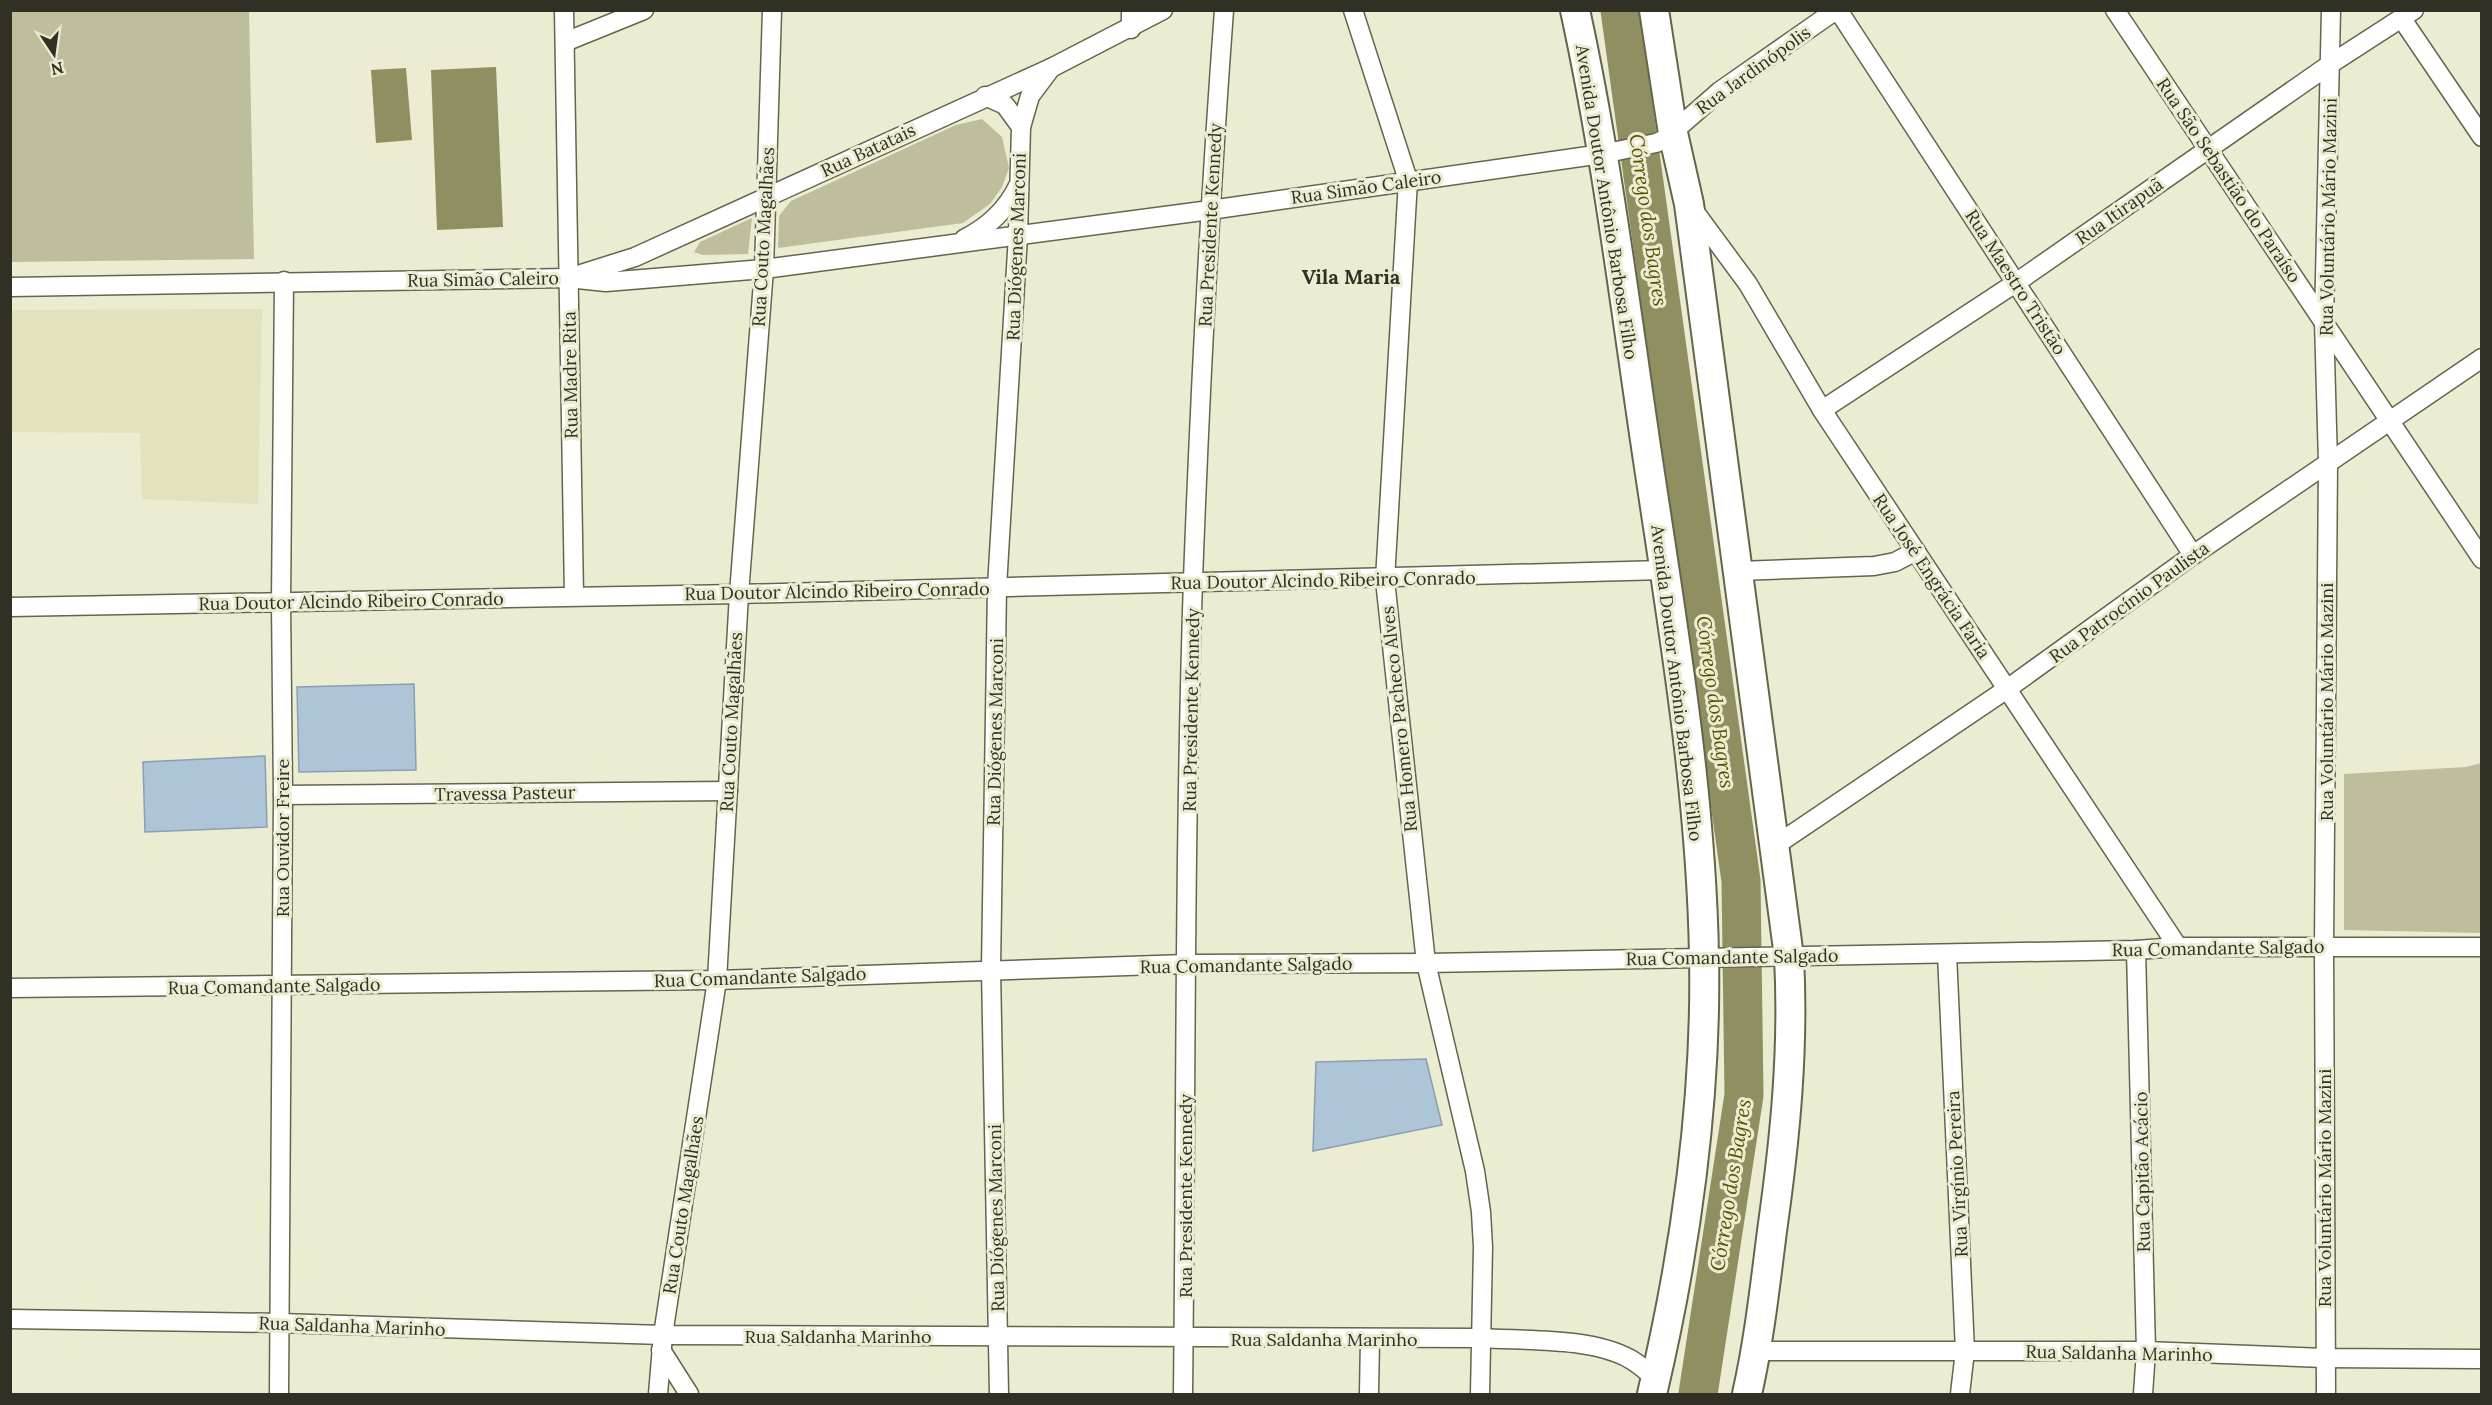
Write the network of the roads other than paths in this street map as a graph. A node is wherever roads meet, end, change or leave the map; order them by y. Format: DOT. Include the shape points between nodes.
graph roads {
  1 [pos="564,10"];
  2 [pos="644,10"];
  3 [pos="772,10"];
  4 [pos="1163,10"];
  5 [pos="1224,10"];
  6 [pos="1353,10"];
  7 [pos="1575,10"];
  8 [pos="1654,10"];
  9 [pos="1837,10"];
  10 [pos="2115,10"];
  11 [pos="2331,10"];
  12 [pos="2408,15"];
  13 [pos="1131,20"];
  14 [pos="565,42"];
  15 [pos="2332,63"];
  16 [pos="1051,68"];
  17 [pos="985,96"];
  18 [pos="1021,127"];
  19 [pos="2481,137"];
  20 [pos="1664,138"];
  21 [pos="2208,148"];
  22 [pos="1608,152"];
  23 [pos="1408,180"];
  24 [pos="1019,184"];
  25 [pos="766,197"];
  26 [pos="1689,204"];
  27 [pos="1019,205"];
  28 [pos="1210,210"];
  29 [pos="1055,230"];
  30 [pos="1018,235"];
  31 [pos="954,244"];
  32 [pos="764,269"];
  33 [pos="568,278"];
  34 [pos="284,281"];
  35 [pos="2017,282"];
  36 [pos="10,287"];
  37 [pos="2324,321"];
  38 [pos="2481,358"];
  39 [pos="1822,410"];
  40 [pos="2389,420"];
  41 [pos="2328,463"];
  42 [pos="1916,551"];
  43 [pos="2193,555"];
  44 [pos="2481,559"];
  45 [pos="1664,570"];
  46 [pos="1739,571"];
  47 [pos="1384,580"];
  48 [pos="1193,582"];
  49 [pos="997,587"];
  50 [pos="739,594"];
  51 [pos="574,596"];
  52 [pos="281,602"];
  53 [pos="10,607"];
  54 [pos="2007,689"];
  55 [pos="728,791"];
  56 [pos="284,795"];
  57 [pos="1776,845"];
  58 [pos="2324,945"];
  59 [pos="2178,946"];
  60 [pos="2481,947"];
  61 [pos="2136,950"];
  62 [pos="1947,954"];
  63 [pos="1712,957"];
  64 [pos="1777,957"];
  65 [pos="1426,963"];
  66 [pos="1186,964"];
  67 [pos="991,969"];
  68 [pos="717,980"];
  69 [pos="282,986"];
  70 [pos="10,988"];
  71 [pos="10,1319"];
  72 [pos="280,1323"];
  73 [pos="999,1337"];
  74 [pos="1481,1338"];
  75 [pos="1184,1339"];
  76 [pos="1370,1339"];
  77 [pos="662,1343"];
  78 [pos="1757,1351"];
  79 [pos="2146,1351"];
  80 [pos="1965,1352"];
  81 [pos="2325,1358"];
  82 [pos="2481,1359"];
  83 [pos="1654,1387"];
  84 [pos="279,1395"];
  85 [pos="658,1395"];
  86 [pos="689,1395"];
  87 [pos="999,1395"];
  88 [pos="1183,1395"];
  89 [pos="1369,1395"];
  90 [pos="1480,1395"];
  91 [pos="1747,1395"];
  92 [pos="1960,1395"];
  93 [pos="2143,1395"];
  94 [pos="2326,1395"];
  1 -- 14 [label="street, Rua Madre Rita"];
  2 -- 14 [label="street"];
  3 -- 25 [label="street, Rua Couto Magalhães"];
  4 -- 13 [label="street, Rua Batatais"];
  5 -- 28 [label="street, Rua Presidente Kennedy"];
  6 -- 23 [label="street, Rua Homero Pacheco Alves"];
  7 -- 22 [label="main road, Avenida Doutor Antônio Barbosa Filho"];
  8 -- 20 [label="main road"];
  9 -- 20 [label="street, Rua Jardinópolis" via="1720,91"];
  9 -- 35 [label="street, Rua Maestro Tristão"];
  10 -- 21 [label="street, Rua São Sebastião do Paraíso"];
  11 -- 15 [label="street, Rua Voluntário Mário Mazini"];
  12 -- 15 [label="street, Rua Itirapuã"];
  12 -- 19 [label="street"];
  13 -- 16 [label="street, Rua Batatais"];
  14 -- 33 [label="street, Rua Madre Rita"];
  15 -- 21 [label="street, Rua Itirapuã"];
  15 -- 37 [label="street, Rua Voluntário Mário Mazini"];
  16 -- 17 [label="street, Rua Batatais"];
  16 -- 18 [label="street, Rua Diógenes Marconi" via="1030,96"];
  17 -- 18 [label="street, Rua Diógenes Marconi" via="1005,105"];
  17 -- 25 [label="street, Rua Batatais"];
  18 -- 24 [label="street, Rua Diógenes Marconi"];
  20 -- 22 [label="street, Rua Simão Caleiro"];
  20 -- 26 [label="main road"];
  21 -- 35 [label="street, Rua Itirapuã"];
  21 -- 37 [label="street, Rua São Sebastião do Paraíso"];
  22 -- 23 [label="street, Rua Simão Caleiro"];
  22 -- 45 [label="main road, Avenida Doutor Antônio Barbosa Filho"];
  23 -- 28 [label="street, Rua Simão Caleiro"];
  23 -- 47 [label="street, Rua Homero Pacheco Alves"];
  24 -- 27 [label="street, Rua Diógenes Marconi"];
  24 -- 31 [label="street, Rua Simão Caleiro" via="1010,204 997,216 978,232"];
  25 -- 32 [label="street, Rua Couto Magalhães"];
  25 -- 33 [label="street, Rua Batatais" via="635,257"];
  26 -- 39 [label="street, Rua José Engrácia Faria" via="1748,284"];
  26 -- 46 [label="main road"];
  27 -- 29 [label="street" via="1034,224"];
  27 -- 30 [label="street, Rua Diógenes Marconi"];
  28 -- 29 [label="street, Rua Simão Caleiro"];
  28 -- 48 [label="street, Rua Presidente Kennedy"];
  29 -- 30 [label="street, Rua Simão Caleiro"];
  30 -- 31 [label="street, Rua Simão Caleiro"];
  30 -- 49 [label="street, Rua Diógenes Marconi"];
  31 -- 32 [label="street, Rua Simão Caleiro"];
  32 -- 33 [label="street, Rua Simão Caleiro" via="606,282"];
  32 -- 50 [label="street, Rua Couto Magalhães"];
  33 -- 34 [label="street, Rua Simão Caleiro"];
  33 -- 51 [label="street, Rua Madre Rita"];
  34 -- 36 [label="street, Rua Simão Caleiro"];
  34 -- 52 [label="street, Rua Ouvidor Freire"];
  35 -- 39 [label="street, Rua Itirapuã"];
  35 -- 43 [label="street, Rua Maestro Tristão"];
  37 -- 40 [label="street, Rua São Sebastião do Paraíso"];
  37 -- 41 [label="street, Rua Voluntário Mário Mazini"];
  38 -- 40 [label="street, Rua Patrocínio Paulista"];
  39 -- 42 [label="street, Rua José Engrácia Faria"];
  40 -- 41 [label="street, Rua Patrocínio Paulista"];
  40 -- 44 [label="street, Rua São Sebastião do Paraíso"];
  41 -- 43 [label="street, Rua Patrocínio Paulista"];
  41 -- 58 [label="street, Rua Voluntário Mário Mazini"];
  42 -- 46 [label="street" via="1895,562 1874,566"];
  42 -- 54 [label="street, Rua José Engrácia Faria"];
  43 -- 54 [label="street, Rua Patrocínio Paulista"];
  45 -- 47 [label="street, Rua Doutor Alcindo Ribeiro Conrado"];
  45 -- 63 [label="main road, Avenida Doutor Antônio Barbosa Filho"];
  46 -- 57 [label="main road"];
  47 -- 48 [label="street, Rua Doutor Alcindo Ribeiro Conrado"];
  47 -- 65 [label="street, Rua Homero Pacheco Alves"];
  48 -- 49 [label="street, Rua Doutor Alcindo Ribeiro Conrado"];
  48 -- 66 [label="street, Rua Presidente Kennedy"];
  49 -- 50 [label="street, Rua Doutor Alcindo Ribeiro Conrado"];
  49 -- 67 [label="street, Rua Diógenes Marconi"];
  50 -- 51 [label="street, Rua Doutor Alcindo Ribeiro Conrado"];
  50 -- 55 [label="street, Rua Couto Magalhães"];
  51 -- 52 [label="street, Rua Doutor Alcindo Ribeiro Conrado"];
  52 -- 53 [label="street, Rua Doutor Alcindo Ribeiro Conrado"];
  52 -- 56 [label="street, Rua Ouvidor Freire"];
  54 -- 57 [label="street, Rua Patrocínio Paulista"];
  54 -- 59 [label="street, Rua José Engrácia Faria"];
  55 -- 56 [label="street, Travessa Pasteur"];
  55 -- 68 [label="street, Rua Couto Magalhães"];
  56 -- 69 [label="street, Rua Ouvidor Freire"];
  57 -- 64 [label="main road"];
  58 -- 59 [label="street, Rua Comandante Salgado"];
  58 -- 60 [label="street, Rua Comandante Salgado"];
  58 -- 81 [label="street, Rua Voluntário Mário Mazini"];
  59 -- 61 [label="street, Rua Comandante Salgado"];
  61 -- 62 [label="street, Rua Comandante Salgado"];
  61 -- 79 [label="street, Rua Capitão Acácio"];
  62 -- 64 [label="street, Rua Comandante Salgado"];
  62 -- 80 [label="street, Rua Virgínio Pereira"];
  63 -- 64 [label="street, Rua Comandante Salgado"];
  63 -- 65 [label="street, Rua Comandante Salgado"];
  63 -- 83 [label="main road, Avenida Doutor Antônio Barbosa Filho" via="1688,1197 1674,1293"];
  64 -- 78 [label="main road" via="1792,1056"];
  65 -- 66 [label="street, Rua Comandante Salgado"];
  65 -- 74 [label="street, Rua Homero Pacheco Alves" via="1475,1171 1483,1247"];
  66 -- 67 [label="street, Rua Comandante Salgado"];
  66 -- 75 [label="street, Rua Presidente Kennedy"];
  67 -- 68 [label="street, Rua Comandante Salgado"];
  67 -- 73 [label="street, Rua Diógenes Marconi"];
  68 -- 69 [label="street, Rua Comandante Salgado"];
  68 -- 77 [label="street, Rua Couto Magalhães"];
  69 -- 70 [label="street, Rua Comandante Salgado"];
  69 -- 72 [label="street, Rua Ouvidor Freire"];
  71 -- 72 [label="street, Rua Saldanha Marinho"];
  72 -- 77 [label="street, Rua Saldanha Marinho"];
  72 -- 84 [label="street, Rua Ouvidor Freire"];
  73 -- 75 [label="street, Rua Saldanha Marinho"];
  73 -- 77 [label="street, Rua Saldanha Marinho"];
  73 -- 87 [label="street, Rua Diógenes Marconi"];
  74 -- 76 [label="street, Rua Saldanha Marinho"];
  74 -- 83 [label="street, Rua Saldanha Marinho" via="1576,1344 1607,1350 1630,1359"];
  74 -- 90 [label="street, Rua Homero Pacheco Alves"];
  75 -- 76 [label="street, Rua Saldanha Marinho"];
  75 -- 88 [label="street, Rua Presidente Kennedy"];
  76 -- 89 [label="street"];
  77 -- 85 [label="street, Rua Couto Magalhães"];
  77 -- 86 [label="street"];
  78 -- 80 [label="street, Rua Saldanha Marinho"];
  78 -- 91 [label="main road"];
  79 -- 80 [label="street, Rua Saldanha Marinho"];
  79 -- 81 [label="street, Rua Saldanha Marinho"];
  79 -- 93 [label="street, Rua Capitão Acácio"];
  80 -- 92 [label="street, Rua Virgínio Pereira"];
  81 -- 82 [label="street, Rua Saldanha Marinho"];
  81 -- 94 [label="street, Rua Voluntário Mário Mazini"];
}
